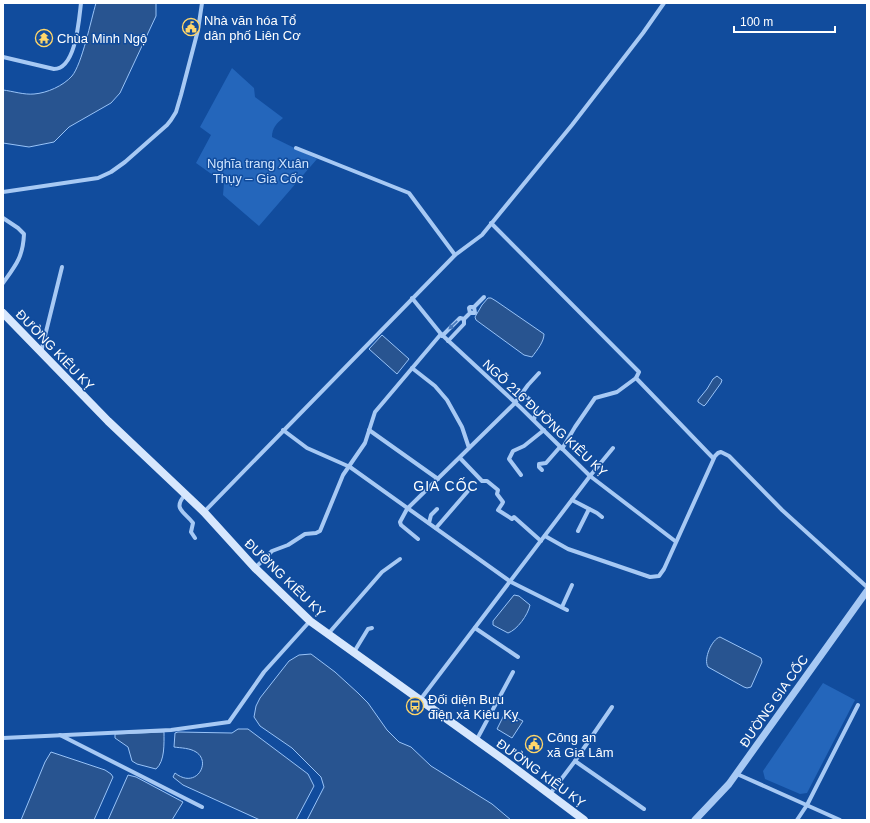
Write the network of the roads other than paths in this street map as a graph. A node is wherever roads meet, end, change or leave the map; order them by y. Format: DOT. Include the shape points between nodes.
graph roads {
  1 [pos="81,3"];
  2 [pos="202,3"];
  3 [pos="664,3"];
  4 [pos="3,57"];
  5 [pos="296,148"];
  6 [pos="3,192"];
  7 [pos="3,218"];
  8 [pos="491,224"];
  9 [pos="455,255"];
  10 [pos="62,268"];
  11 [pos="3,283"];
  12 [pos="484,297"];
  13 [pos="412,298"];
  14 [pos="3,313"];
  15 [pos="464,318"];
  16 [pos="441,335"];
  17 [pos="448,340"];
  18 [pos="41,352"];
  19 [pos="412,368"];
  20 [pos="539,373"];
  21 [pos="636,378"];
  22 [pos="522,394"];
  23 [pos="515,403"];
  24 [pos="534,420"];
  25 [pos="283,430"];
  26 [pos="369,430"];
  27 [pos="544,430"];
  28 [pos="470,448"];
  29 [pos="561,448"];
  30 [pos="613,448"];
  31 [pos="460,458"];
  32 [pos="714,458"];
  33 [pos="350,467"];
  34 [pos="542,470"];
  35 [pos="521,475"];
  36 [pos="590,476"];
  37 [pos="438,480"];
  38 [pos="468,491"];
  39 [pos="185,495"];
  40 [pos="572,500"];
  41 [pos="407,508"];
  42 [pos="437,509"];
  43 [pos="589,509"];
  44 [pos="204,512"];
  45 [pos="602,517"];
  46 [pos="429,523"];
  47 [pos="436,528"];
  48 [pos="578,531"];
  49 [pos="545,536"];
  50 [pos="195,538"];
  51 [pos="418,539"];
  52 [pos="541,541"];
  53 [pos="675,541"];
  54 [pos="400,560"];
  55 [pos="255,568"];
  56 [pos="510,582"];
  57 [pos="572,585"];
  58 [pos="867,587"];
  59 [pos="867,591"];
  60 [pos="562,607"];
  61 [pos="568,610"];
  62 [pos="310,621"];
  63 [pos="372,628"];
  64 [pos="475,628"];
  65 [pos="328,634"];
  66 [pos="354,653"];
  67 [pos="518,657"];
  68 [pos="513,672"];
  69 [pos="420,700"];
  70 [pos="858,705"];
  71 [pos="612,707"];
  72 [pos="60,735"];
  73 [pos="3,738"];
  74 [pos="476,741"];
  75 [pos="575,761"];
  76 [pos="737,774"];
  77 [pos="550,795"];
  78 [pos="807,805"];
  79 [pos="202,807"];
  80 [pos="644,809"];
  81 [pos="584,820"];
  82 [pos="695,820"];
  83 [pos="797,820"];
  84 [pos="840,820"];
  1 -- 4 [label="street" via="74,48 68,62 60,69"];
  2 -- 6 [label="street" via="182,96 176,112 167,125 125,162 98,178"];
  3 -- 8 [label="street" via="572,125"];
  5 -- 9 [label="street" via="409,193"];
  7 -- 11 [label="street" via="24,234 23,249 15,267"];
  8 -- 9 [label="street" via="482,235"];
  8 -- 21 [label="street" via="636,368 639,374"];
  9 -- 13 [label="street"];
  10 -- 18 [label="street"];
  12 -- 15 [label="street" via="474,308 475,312"];
  13 -- 16 [label="street, NGÕ 216 ĐƯỜNG KIÊU KỴ"];
  13 -- 25 [label="street"];
  14 -- 18 [label="main road, ĐƯỜNG KIÊU KỴ"];
  15 -- 16 [label="street, one-way" via="460,318"];
  15 -- 17 [label="street" via="464,324"];
  16 -- 17 [label="street, NGÕ 216 ĐƯỜNG KIÊU KỴ"];
  16 -- 19 [label="street"];
  17 -- 23 [label="street, NGÕ 216 ĐƯỜNG KIÊU KỴ"];
  18 -- 39 [label="main road, ĐƯỜNG KIÊU KỴ"];
  19 -- 26 [label="street" via="375,412"];
  19 -- 28 [label="street" via="435,386 446,400 462,427"];
  20 -- 22 [label="street"];
  21 -- 29 [label="street" via="616,392 595,398"];
  21 -- 32 [label="street"];
  22 -- 23 [label="street"];
  22 -- 24 [label="street" via="534,403"];
  23 -- 24 [label="street, NGÕ 216 ĐƯỜNG KIÊU KỴ"];
  23 -- 28 [label="street"];
  24 -- 27 [label="street, NGÕ 216 ĐƯỜNG KIÊU KỴ"];
  25 -- 33 [label="street" via="307,448"];
  25 -- 44 [label="street"];
  26 -- 33 [label="street" via="365,443"];
  26 -- 37 [label="street"];
  27 -- 29 [label="street, NGÕ 216 ĐƯỜNG KIÊU KỴ"];
  27 -- 35 [label="street" via="524,446 513,451 510,456 509,459"];
  28 -- 31 [label="street"];
  29 -- 34 [label="street" via="546,463 539,464"];
  29 -- 36 [label="street, NGÕ 216 ĐƯỜNG KIÊU KỴ"];
  30 -- 36 [label="street"];
  31 -- 37 [label="street"];
  31 -- 52 [label="street" via="482,481 487,481 498,490 497,494 503,502 499,512 512,519 514,517"];
  32 -- 53 [label="street"];
  32 -- 58 [label="street" via="722,452 729,456 782,510"];
  33 -- 41 [label="street"];
  33 -- 55 [label="street" via="344,475 320,531 305,534 272,551"];
  36 -- 40 [label="street"];
  36 -- 53 [label="street, NGÕ 216 ĐƯỜNG KIÊU KỴ"];
  37 -- 41 [label="street"];
  38 -- 47 [label="street"];
  39 -- 44 [label="main road, ĐƯỜNG KIÊU KỴ"];
  39 -- 50 [label="street" via="179,506 193,523 191,532"];
  40 -- 43 [label="street"];
  40 -- 49 [label="street"];
  41 -- 46 [label="street"];
  41 -- 51 [label="street" via="400,522"];
  42 -- 46 [label="street" via="431,515"];
  43 -- 45 [label="street"];
  43 -- 48 [label="street"];
  44 -- 55 [label="main road, ĐƯỜNG KIÊU KỴ"];
  46 -- 47 [label="street"];
  47 -- 56 [label="street"];
  49 -- 52 [label="street"];
  49 -- 53 [label="street" via="568,549 650,577 659,576"];
  52 -- 56 [label="street"];
  54 -- 65 [label="street" via="382,572"];
  55 -- 62 [label="main road, ĐƯỜNG KIÊU KỴ"];
  56 -- 60 [label="street"];
  56 -- 64 [label="street"];
  57 -- 60 [label="street"];
  59 -- 76 [label="street, ĐƯỜNG GIA CỐC"];
  60 -- 61 [label="street"];
  62 -- 65 [label="main road, ĐƯỜNG KIÊU KỴ"];
  62 -- 72 [label="street" via="264,672 229,722 171,730"];
  63 -- 66 [label="street" via="368,629"];
  64 -- 67 [label="street"];
  64 -- 69 [label="street"];
  65 -- 66 [label="main road, ĐƯỜNG KIÊU KỴ"];
  66 -- 69 [label="main road, ĐƯỜNG KIÊU KỴ"];
  68 -- 74 [label="street"];
  69 -- 74 [label="main road, ĐƯỜNG KIÊU KỴ"];
  70 -- 78 [label="street"];
  71 -- 75 [label="street"];
  72 -- 73 [label="street"];
  72 -- 79 [label="street"];
  74 -- 77 [label="main road, ĐƯỜNG KIÊU KỴ"];
  75 -- 77 [label="street"];
  75 -- 80 [label="street"];
  76 -- 78 [label="street"];
  76 -- 82 [label="street, ĐƯỜNG GIA CỐC"];
  77 -- 81 [label="main road, ĐƯỜNG KIÊU KỴ"];
  78 -- 83 [label="street"];
  78 -- 84 [label="street"];
}
